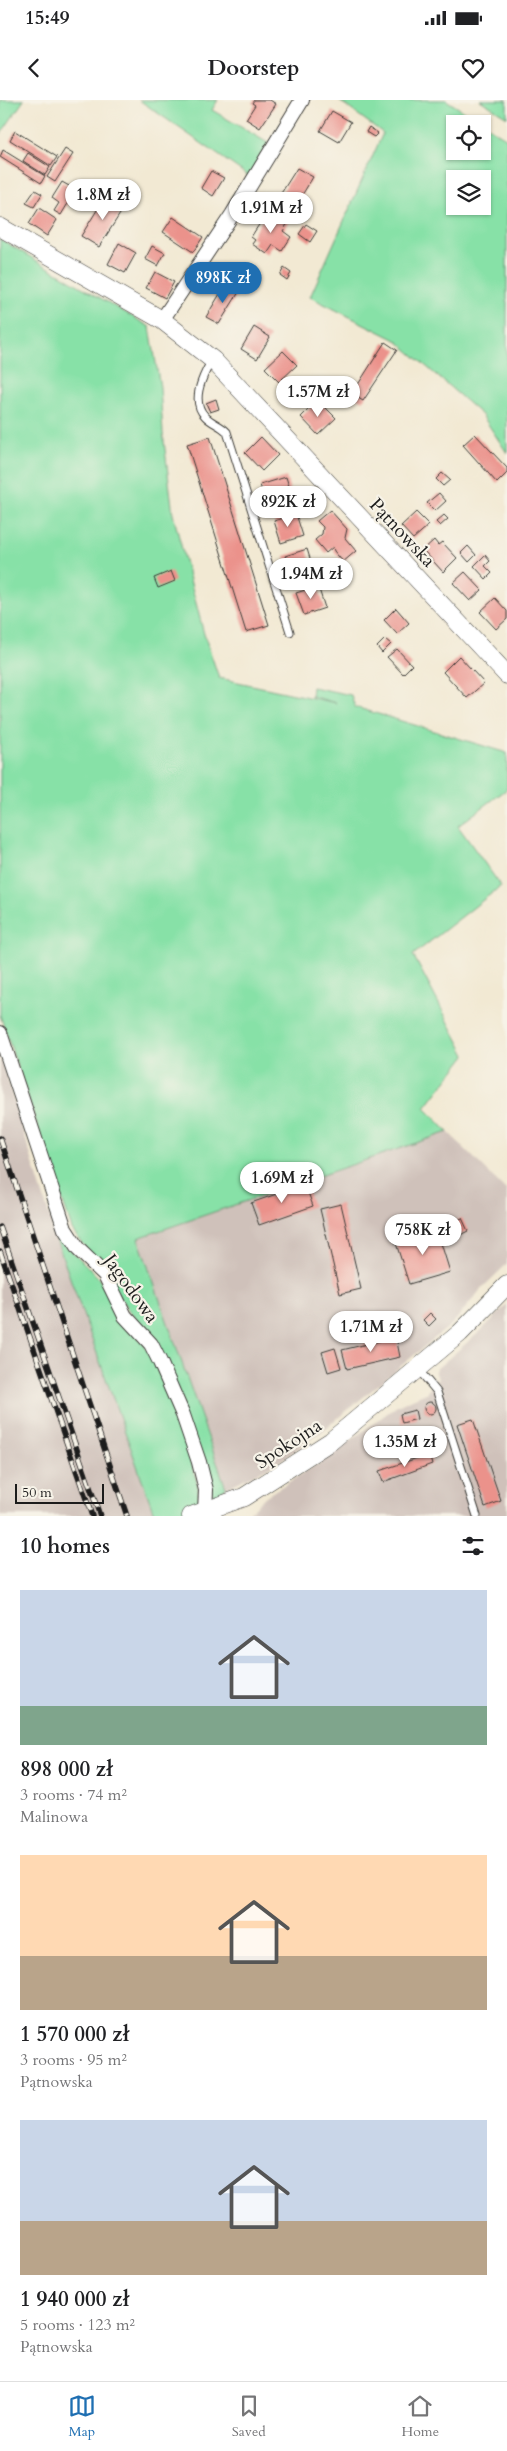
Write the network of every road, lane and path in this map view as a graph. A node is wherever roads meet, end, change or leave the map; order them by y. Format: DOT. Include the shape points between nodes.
graph roads {
  1 [pos="302,100"];
  2 [pos="0,227"];
  3 [pos="162,320"];
  4 [pos="213,360"];
  5 [pos="290,632"];
  6 [pos="507,675"];
  7 [pos="0,1033"];
  8 [pos="507,1285"];
  9 [pos="418,1369"];
  10 [pos="206,1513"];
  11 [pos="477,1516"];
  1 -- 3 [label="street" via="232,215"];
  2 -- 3 [label="street, Pątnowska"];
  3 -- 4 [label="street, Pątnowska"];
  4 -- 5 [label="lane" via="202,377 199,403 204,415 227,432"];
  4 -- 6 [label="street, Pątnowska"];
  7 -- 10 [label="street, Jagodowa" via="65,1229 78,1249 105,1275 125,1316 151,1344 160,1362 199,1462 206,1490"];
  8 -- 9 [label="street, Spokojna" via="460,1333"];
  9 -- 10 [label="street, Spokojna" via="331,1441 244,1497"];
  9 -- 11 [label="lane" via="437,1392"];
}
